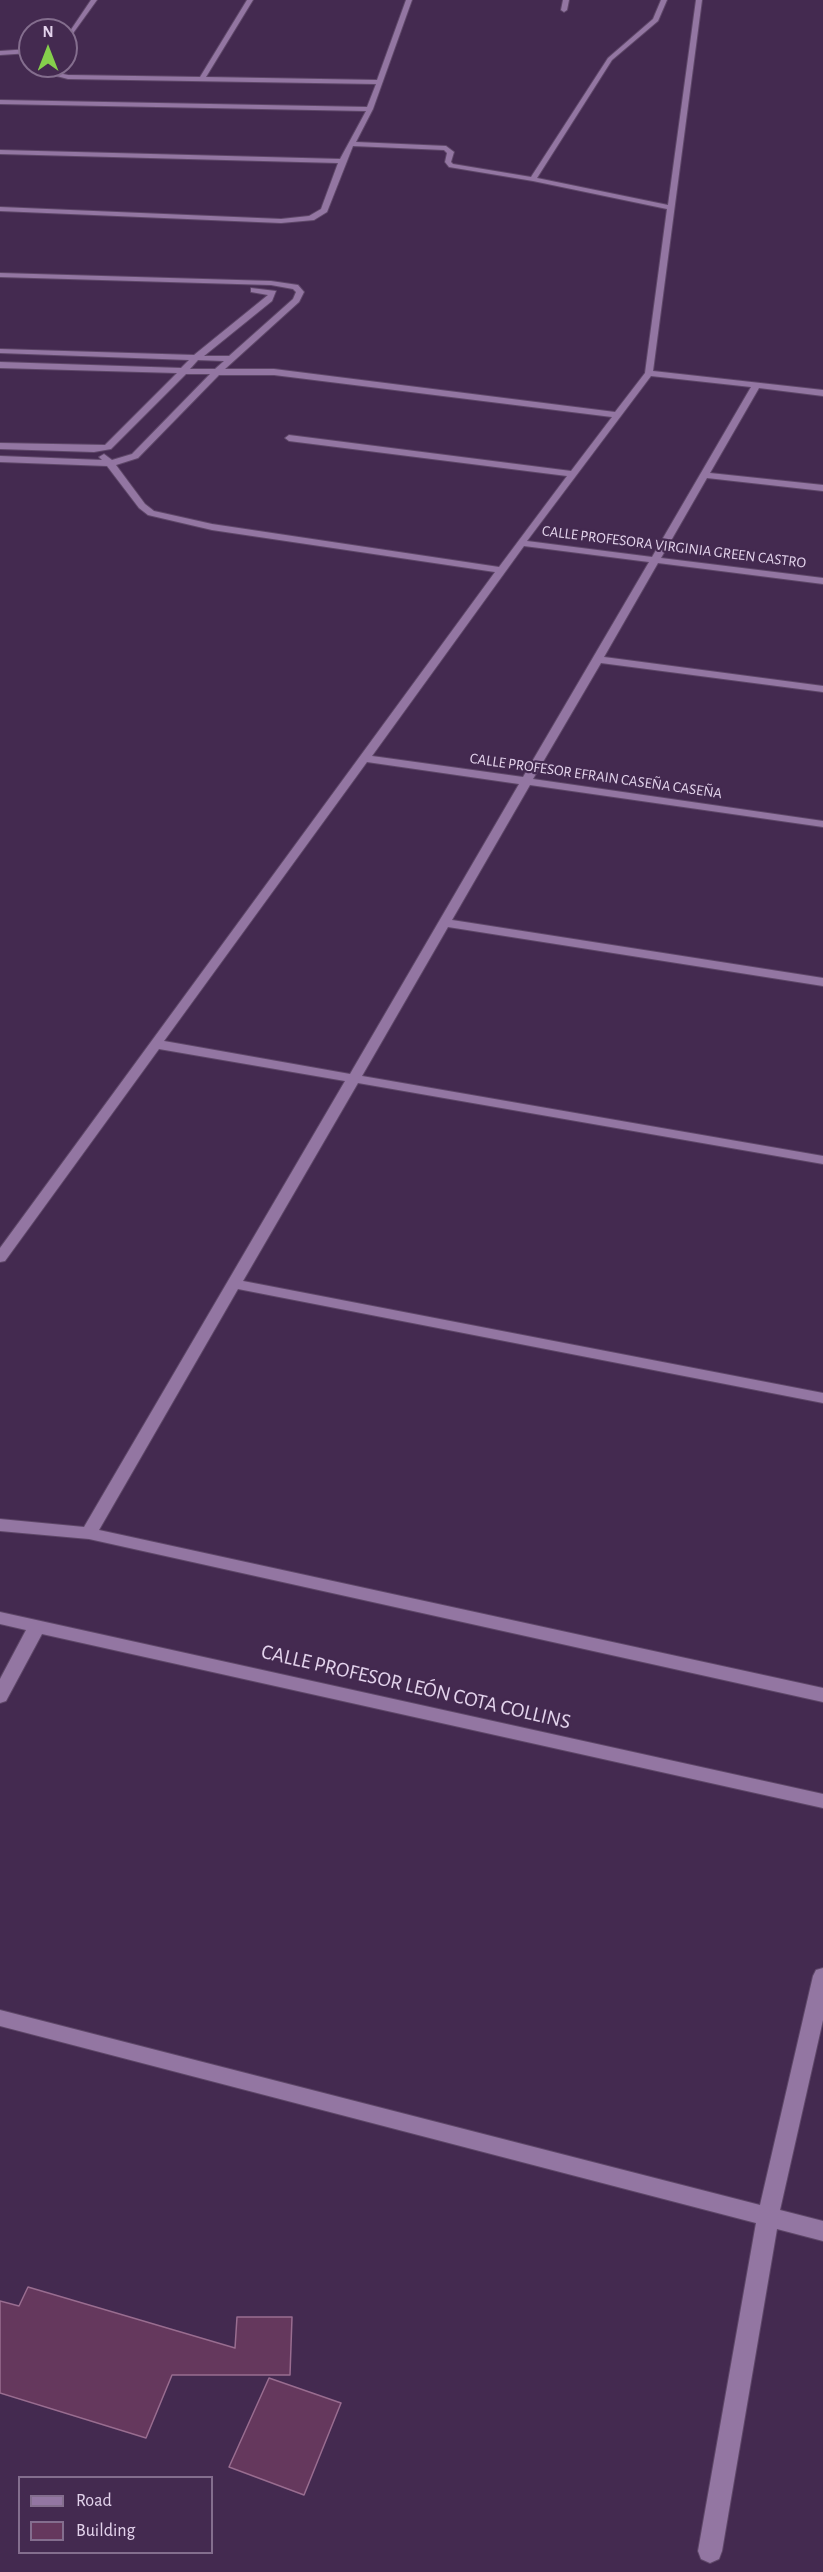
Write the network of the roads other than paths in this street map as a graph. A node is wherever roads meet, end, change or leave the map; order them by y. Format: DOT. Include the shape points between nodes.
graph roads {
  1 [pos="94,0"];
  2 [pos="250,0"];
  3 [pos="409,0"];
  4 [pos="566,0"];
  5 [pos="664,0"];
  6 [pos="699,0"];
  7 [pos="564,9"];
  8 [pos="78,23"];
  9 [pos="18,52"];
  10 [pos="0,54"];
  11 [pos="78,77"];
  12 [pos="202,80"];
  13 [pos="249,81"];
  14 [pos="380,82"];
  15 [pos="246,89"];
  16 [pos="243,97"];
  17 [pos="0,102"];
  18 [pos="240,106"];
  19 [pos="370,109"];
  20 [pos="352,144"];
  21 [pos="0,152"];
  22 [pos="342,161"];
  23 [pos="532,179"];
  24 [pos="671,208"];
  25 [pos="0,209"];
  26 [pos="0,275"];
  27 [pos="0,284"];
  28 [pos="0,351"];
  29 [pos="196,357"];
  30 [pos="231,359"];
  31 [pos="0,365"];
  32 [pos="185,370"];
  33 [pos="217,372"];
  34 [pos="649,373"];
  35 [pos="757,385"];
  36 [pos="823,393"];
  37 [pos="618,415"];
  38 [pos="289,438"];
  39 [pos="0,446"];
  40 [pos="94,449"];
  41 [pos="0,459"];
  42 [pos="110,463"];
  43 [pos="573,474"];
  44 [pos="705,475"];
  45 [pos="823,488"];
  46 [pos="521,543"];
  47 [pos="655,560"];
  48 [pos="501,570"];
  49 [pos="823,581"];
  50 [pos="597,659"];
  51 [pos="823,689"];
  52 [pos="364,758"];
  53 [pos="526,781"];
  54 [pos="823,824"];
  55 [pos="444,923"];
  56 [pos="823,982"];
  57 [pos="156,1044"];
  58 [pos="354,1078"];
  59 [pos="823,1160"];
  60 [pos="0,1258"];
  61 [pos="234,1284"];
  62 [pos="823,1398"];
  63 [pos="0,1525"];
  64 [pos="89,1533"];
  65 [pos="0,1618"];
  66 [pos="37,1626"];
  67 [pos="823,1695"];
  68 [pos="0,1696"];
  69 [pos="823,1801"];
  70 [pos="823,1976"];
  71 [pos="0,2018"];
  72 [pos="768,2217"];
  73 [pos="823,2231"];
  74 [pos="710,2551"];
  1 -- 8 [label="street"];
  2 -- 12 [label="street"];
  3 -- 14 [label="street"];
  4 -- 7 [label="street"];
  5 -- 23 [label="street" via="656,20 610,60"];
  6 -- 24 [label="street"];
  9 -- 10 [label="street"];
  11 -- 12 [label="street"];
  12 -- 13 [label="street"];
  13 -- 14 [label="street"];
  13 -- 15 [label="street"];
  14 -- 19 [label="street"];
  16 -- 18 [label="street"];
  17 -- 18 [label="street"];
  18 -- 19 [label="street"];
  19 -- 20 [label="street"];
  20 -- 22 [label="street"];
  20 -- 23 [label="street" via="446,148 451,152 448,162 452,166"];
  21 -- 22 [label="street"];
  22 -- 25 [label="street" via="324,210 311,218 281,221"];
  23 -- 24 [label="street"];
  24 -- 34 [label="street"];
  26 -- 30 [label="street" via="295,286 300,292 296,300"];
  27 -- 29 [label="street" via="273,293"];
  28 -- 29 [label="street"];
  29 -- 30 [label="street"];
  29 -- 32 [label="street"];
  30 -- 33 [label="street"];
  31 -- 32 [label="street"];
  32 -- 33 [label="street"];
  32 -- 40 [label="street" via="117,440 108,447"];
  33 -- 37 [label="street" via="274,372"];
  33 -- 42 [label="street" via="135,456"];
  34 -- 35 [label="street"];
  34 -- 37 [label="street"];
  35 -- 36 [label="street"];
  35 -- 44 [label="street"];
  37 -- 43 [label="street"];
  38 -- 43 [label="street"];
  39 -- 40 [label="street"];
  40 -- 42 [label="street"];
  41 -- 42 [label="street"];
  42 -- 48 [label="street" via="151,513 212,527"];
  43 -- 46 [label="street"];
  44 -- 45 [label="street"];
  44 -- 47 [label="street"];
  46 -- 47 [label="street, CALLE PROFESORA VIRGINIA GREEN CASTRO"];
  46 -- 48 [label="street"];
  47 -- 49 [label="street, CALLE PROFESORA VIRGINIA GREEN CASTRO"];
  47 -- 50 [label="street"];
  48 -- 52 [label="street"];
  50 -- 51 [label="street"];
  50 -- 53 [label="street"];
  52 -- 53 [label="street, CALLE PROFESOR EFRAIN CASEÑA CASEÑA"];
  52 -- 57 [label="street"];
  53 -- 54 [label="street, CALLE PROFESOR EFRAIN CASEÑA CASEÑA"];
  53 -- 55 [label="street"];
  55 -- 56 [label="street"];
  55 -- 58 [label="street"];
  57 -- 58 [label="street"];
  57 -- 60 [label="street"];
  58 -- 59 [label="street"];
  58 -- 61 [label="street"];
  61 -- 62 [label="street"];
  61 -- 64 [label="street"];
  63 -- 64 [label="street"];
  64 -- 67 [label="street"];
  65 -- 66 [label="street, CALLE PROFESOR LEÓN COTA COLLINS"];
  66 -- 68 [label="street"];
  66 -- 69 [label="street, CALLE PROFESOR LEÓN COTA COLLINS"];
  70 -- 72 [label="street"];
  71 -- 72 [label="street"];
  72 -- 73 [label="street"];
  72 -- 74 [label="street"];
}
